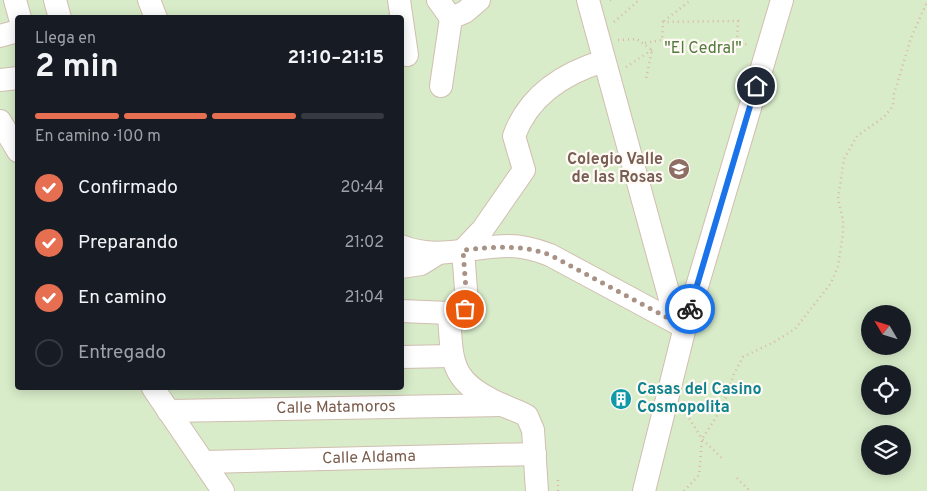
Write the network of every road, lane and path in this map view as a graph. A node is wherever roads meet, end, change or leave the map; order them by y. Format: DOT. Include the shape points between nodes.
graph roads {
  1 [pos="15,0"];
  2 [pos="148,0"];
  3 [pos="399,0"];
  4 [pos="438,0"];
  5 [pos="479,0"];
  6 [pos="588,0"];
  7 [pos="610,0"];
  8 [pos="614,0"];
  9 [pos="639,0"];
  10 [pos="691,0"];
  11 [pos="782,0"];
  12 [pos="927,2"];
  13 [pos="19,15"];
  14 [pos="155,15"];
  15 [pos="401,15"];
  16 [pos="451,18"];
  17 [pos="663,22"];
  18 [pos="15,31"];
  19 [pos="404,34"];
  20 [pos="0,36"];
  21 [pos="645,43"];
  22 [pos="755,46"];
  23 [pos="652,50"];
  24 [pos="407,55"];
  25 [pos="602,55"];
  26 [pos="15,78"];
  27 [pos="646,79"];
  28 [pos="0,80"];
  29 [pos="441,86"];
  30 [pos="0,121"];
  31 [pos="15,146"];
  32 [pos="404,247"];
  33 [pos="463,250"];
  34 [pos="437,254"];
  35 [pos="404,267"];
  36 [pos="404,311"];
  37 [pos="449,313"];
  38 [pos="680,324"];
  39 [pos="452,356"];
  40 [pos="404,357"];
  41 [pos="153,390"];
  42 [pos="503,405"];
  43 [pos="168,411"];
  44 [pos="702,439"];
  45 [pos="535,454"];
  46 [pos="723,459"];
  47 [pos="204,462"];
  48 [pos="737,478"];
  49 [pos="558,479"];
  50 [pos="223,491"];
  51 [pos="537,491"];
  52 [pos="558,491"];
  53 [pos="644,491"];
  54 [pos="684,491"];
  55 [pos="750,491"];
  1 -- 13 [label="street"];
  2 -- 14 [label="street"];
  3 -- 15 [label="street"];
  4 -- 16 [label="street"];
  5 -- 16 [label="street" via="465,12"];
  6 -- 25 [label="street"];
  7 -- 8 [label="path"];
  9 -- 25 [label="path"];
  10 -- 17 [label="path"];
  11 -- 38 [label="street"];
  12 -- 44 [label="path" via="911,38 893,106 884,117 857,136 844,159 838,199 843,234 838,266 831,283 794,329 743,357 722,408"];
  16 -- 29 [label="street"];
  17 -- 21 [label="path" via="662,40"];
  17 -- 22 [label="path" via="738,21 737,42"];
  18 -- 20 [label="street"];
  19 -- 24 [label="street"];
  21 -- 23 [label="path"];
  21 -- 25 [label="path" via="637,39 623,39"];
  23 -- 25 [label="path"];
  23 -- 27 [label="path"];
  25 -- 33 [label="street" via="560,79 526,113 514,136 524,170 492,217"];
  25 -- 38 [label="street"];
  26 -- 28 [label="street"];
  30 -- 31 [label="street"];
  32 -- 34 [label="street"];
  33 -- 34 [label="street"];
  33 -- 37 [label="street" via="467,303 465,309"];
  33 -- 38 [label="street" via="510,246 533,249"];
  34 -- 35 [label="street" via="421,264"];
  36 -- 37 [label="street"];
  37 -- 39 [label="street"];
  38 -- 53 [label="street"];
  39 -- 40 [label="street"];
  39 -- 42 [label="street" via="458,374 467,384"];
  41 -- 43 [label="street"];
  42 -- 43 [label="street, Calle Matamoros"];
  42 -- 45 [label="street" via="527,416 533,430"];
  43 -- 47 [label="street"];
  44 -- 46 [label="path"];
  44 -- 54 [label="path" via="699,475"];
  45 -- 47 [label="street, Calle Aldama"];
  45 -- 51 [label="street"];
  47 -- 50 [label="street"];
  48 -- 55 [label="path"];
  49 -- 52 [label="path"];
}
